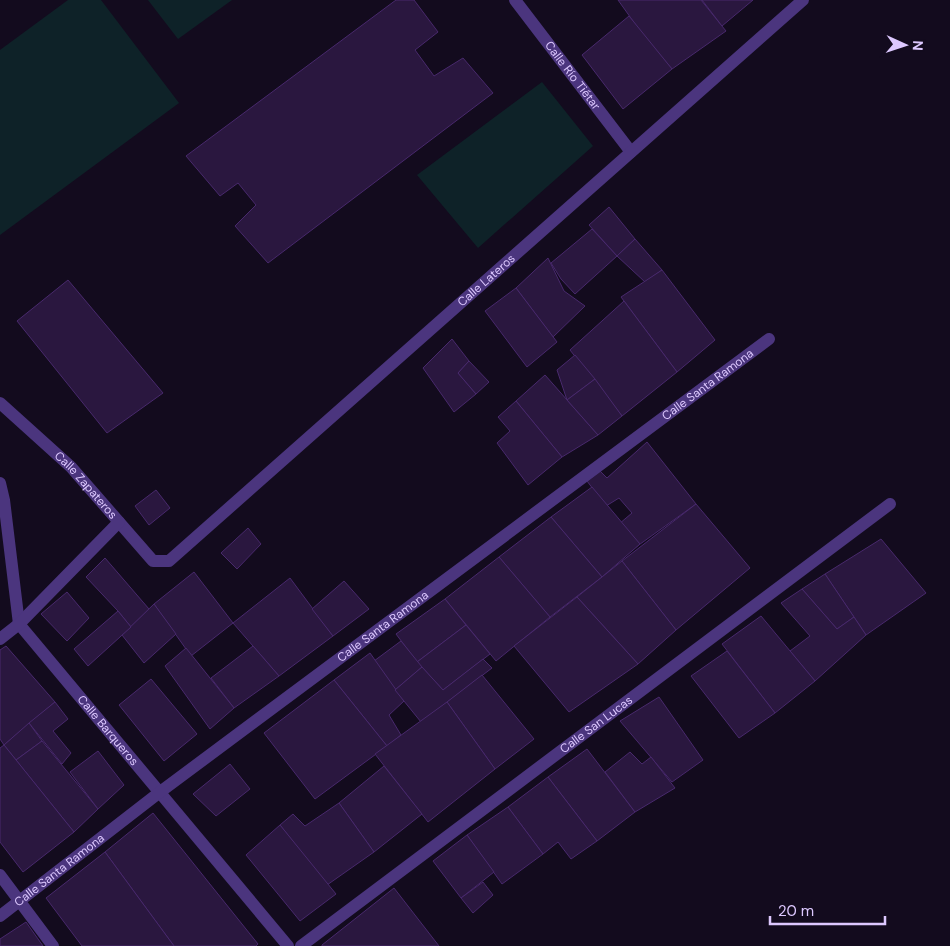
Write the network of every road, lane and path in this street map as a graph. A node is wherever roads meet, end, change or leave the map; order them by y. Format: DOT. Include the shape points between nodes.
graph roads {
  1 [pos="515,0"];
  2 [pos="802,0"];
  3 [pos="631,152"];
  4 [pos="769,339"];
  5 [pos="0,403"];
  6 [pos="0,483"];
  7 [pos="890,504"];
  8 [pos="119,522"];
  9 [pos="169,561"];
  10 [pos="19,624"];
  11 [pos="0,639"];
  12 [pos="160,792"];
  13 [pos="0,875"];
  14 [pos="20,901"];
  15 [pos="0,916"];
  16 [pos="53,946"];
  17 [pos="288,946"];
  18 [pos="301,946"];
  1 -- 3 [label="street, Calle Río Tiétar"];
  2 -- 3 [label="street, Calle Lateros"];
  3 -- 9 [label="street, Calle Lateros"];
  4 -- 12 [label="street, Calle Santa Ramona"];
  5 -- 8 [label="street, Calle Zapateros" via="71,468"];
  6 -- 10 [label="street"];
  7 -- 18 [label="street, Calle San Lucas"];
  8 -- 9 [label="street, Calle Zapateros" via="153,560"];
  8 -- 10 [label="street"];
  10 -- 11 [label="street"];
  10 -- 12 [label="street, Calle Barqueros"];
  12 -- 14 [label="street, Calle Santa Ramona"];
  12 -- 17 [label="street, Calle Barqueros"];
  13 -- 14 [label="street"];
  14 -- 15 [label="street, Calle Santa Ramona"];
  14 -- 16 [label="street"];
}
